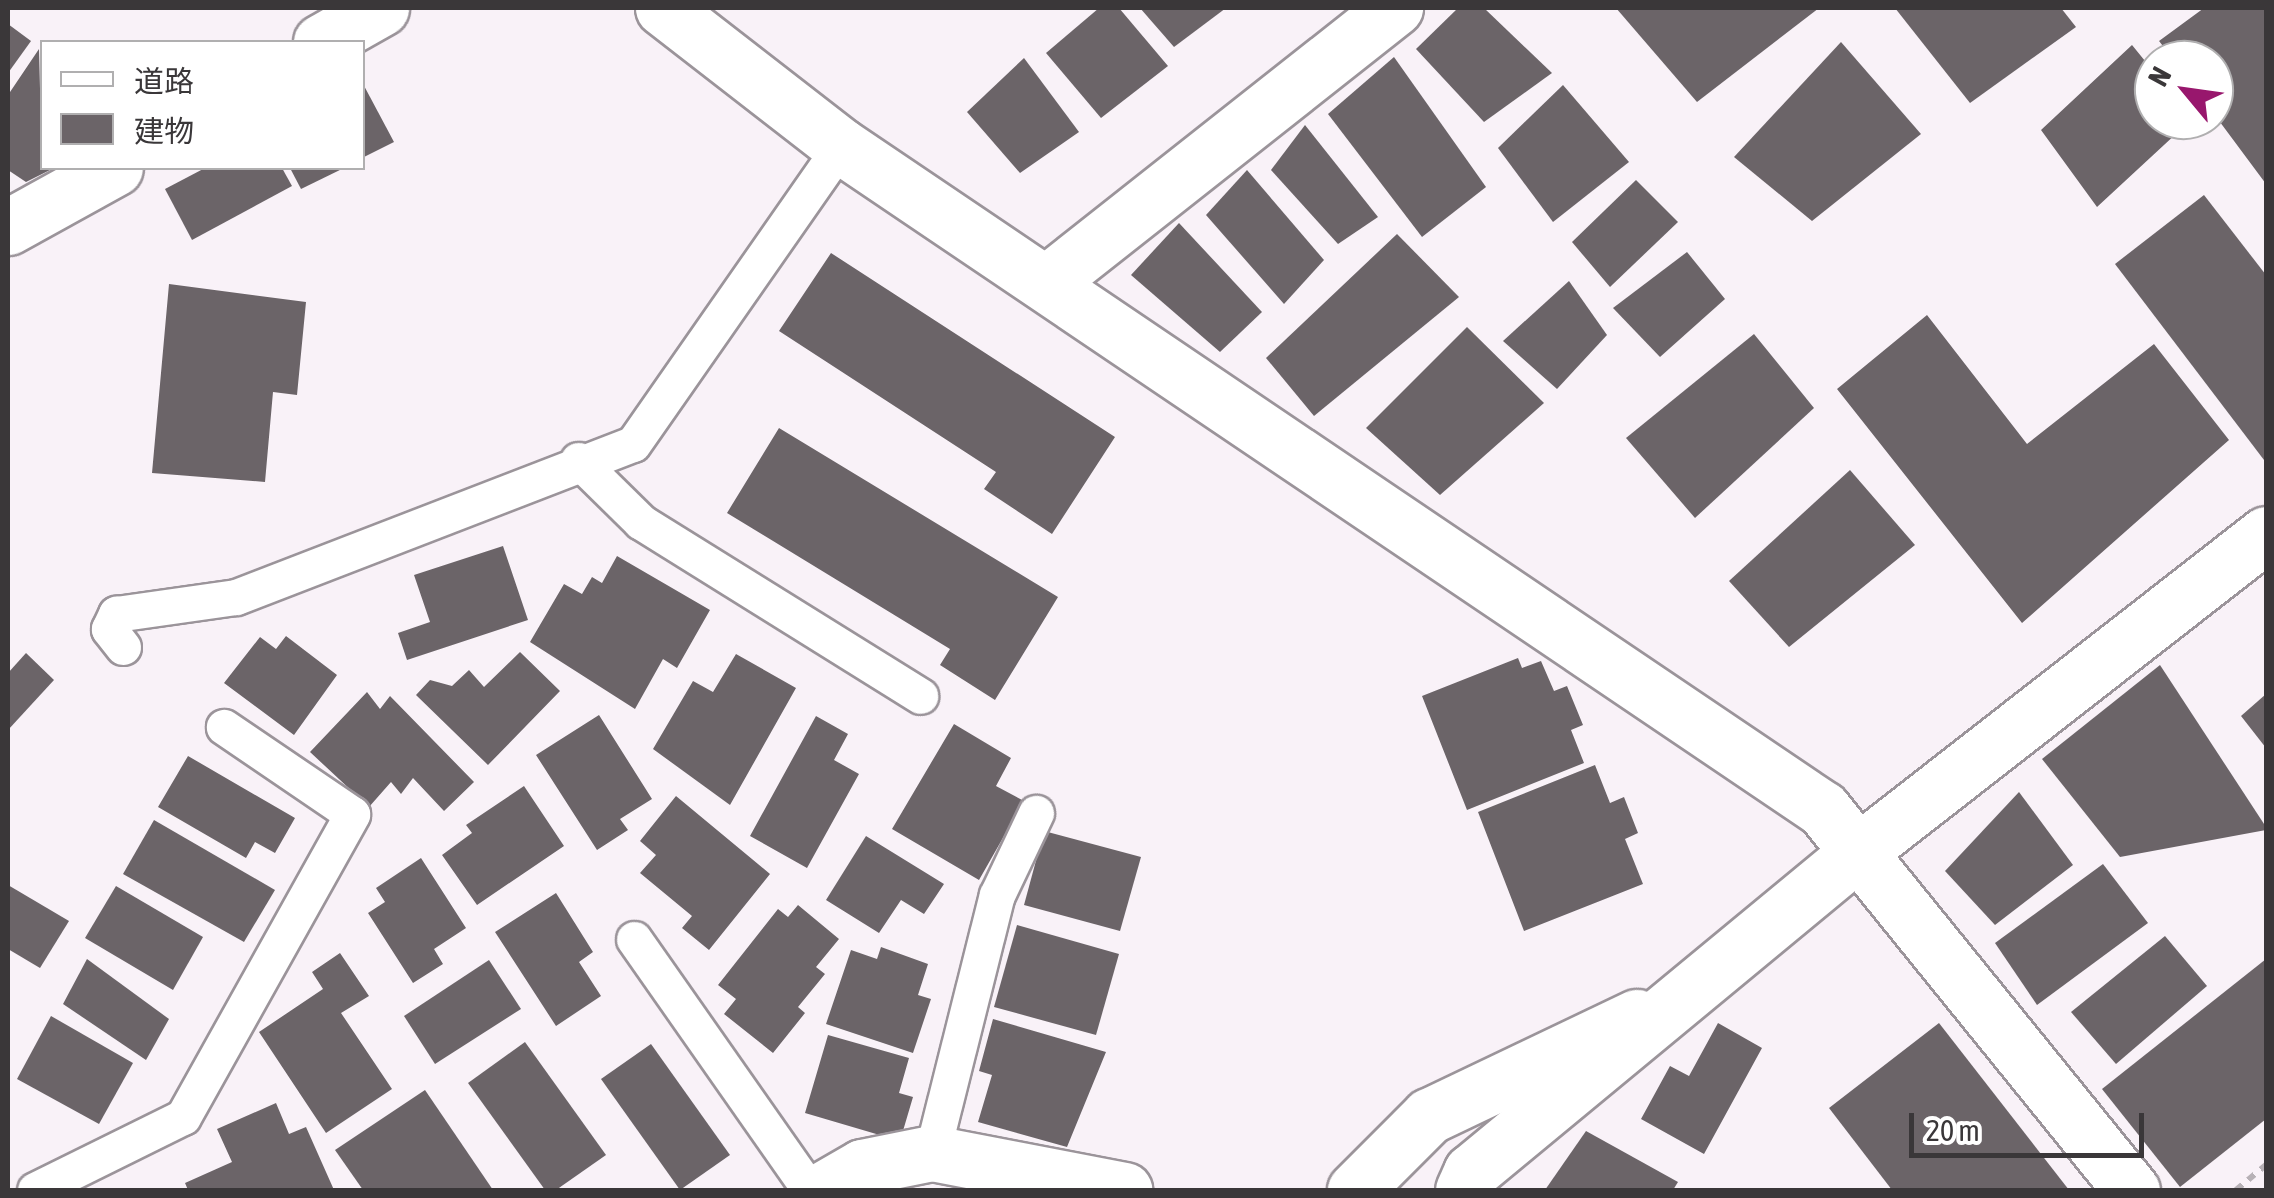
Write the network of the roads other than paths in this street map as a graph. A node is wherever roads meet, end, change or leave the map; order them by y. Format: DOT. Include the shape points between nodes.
graph roads {
  1 [pos="380,8"];
  2 [pos="663,8"];
  3 [pos="1395,8"];
  4 [pos="324,40"];
  5 [pos="841,146"];
  6 [pos="111,170"];
  7 [pos="8,227"];
  8 [pos="1049,280"];
  9 [pos="578,460"];
  10 [pos="2266,534"];
  11 [pos="123,647"];
  12 [pos="920,696"];
  13 [pos="224,727"];
  14 [pos="1036,813"];
  15 [pos="1858,852"];
  16 [pos="634,939"];
  17 [pos="1686,997"];
  18 [pos="932,1153"];
  19 [pos="35,1190"];
  20 [pos="810,1190"];
  21 [pos="822,1190"];
  22 [pos="1124,1190"];
  23 [pos="1355,1190"];
  24 [pos="1464,1190"];
  25 [pos="2132,1190"];
  1 -- 4 [label="street"];
  2 -- 5 [label="street"];
  3 -- 8 [label="street"];
  5 -- 8 [label="street"];
  5 -- 9 [label="lane" via="633,444"];
  6 -- 7 [label="street"];
  8 -- 15 [label="street" via="1823,809"];
  9 -- 11 [label="lane" via="236,597 116,614 110,628"];
  9 -- 12 [label="lane" via="640,522"];
  10 -- 15 [label="street"];
  13 -- 19 [label="lane" via="352,814 184,1117"];
  14 -- 18 [label="lane" via="996,894"];
  15 -- 17 [label="street"];
  15 -- 25 [label="street"];
  16 -- 20 [label="lane"];
  17 -- 23 [label="street" via="1554,1050 1429,1116"];
  17 -- 24 [label="street" via="1471,1172"];
  18 -- 21 [label="street" via="862,1168"];
  18 -- 22 [label="street"];
}
